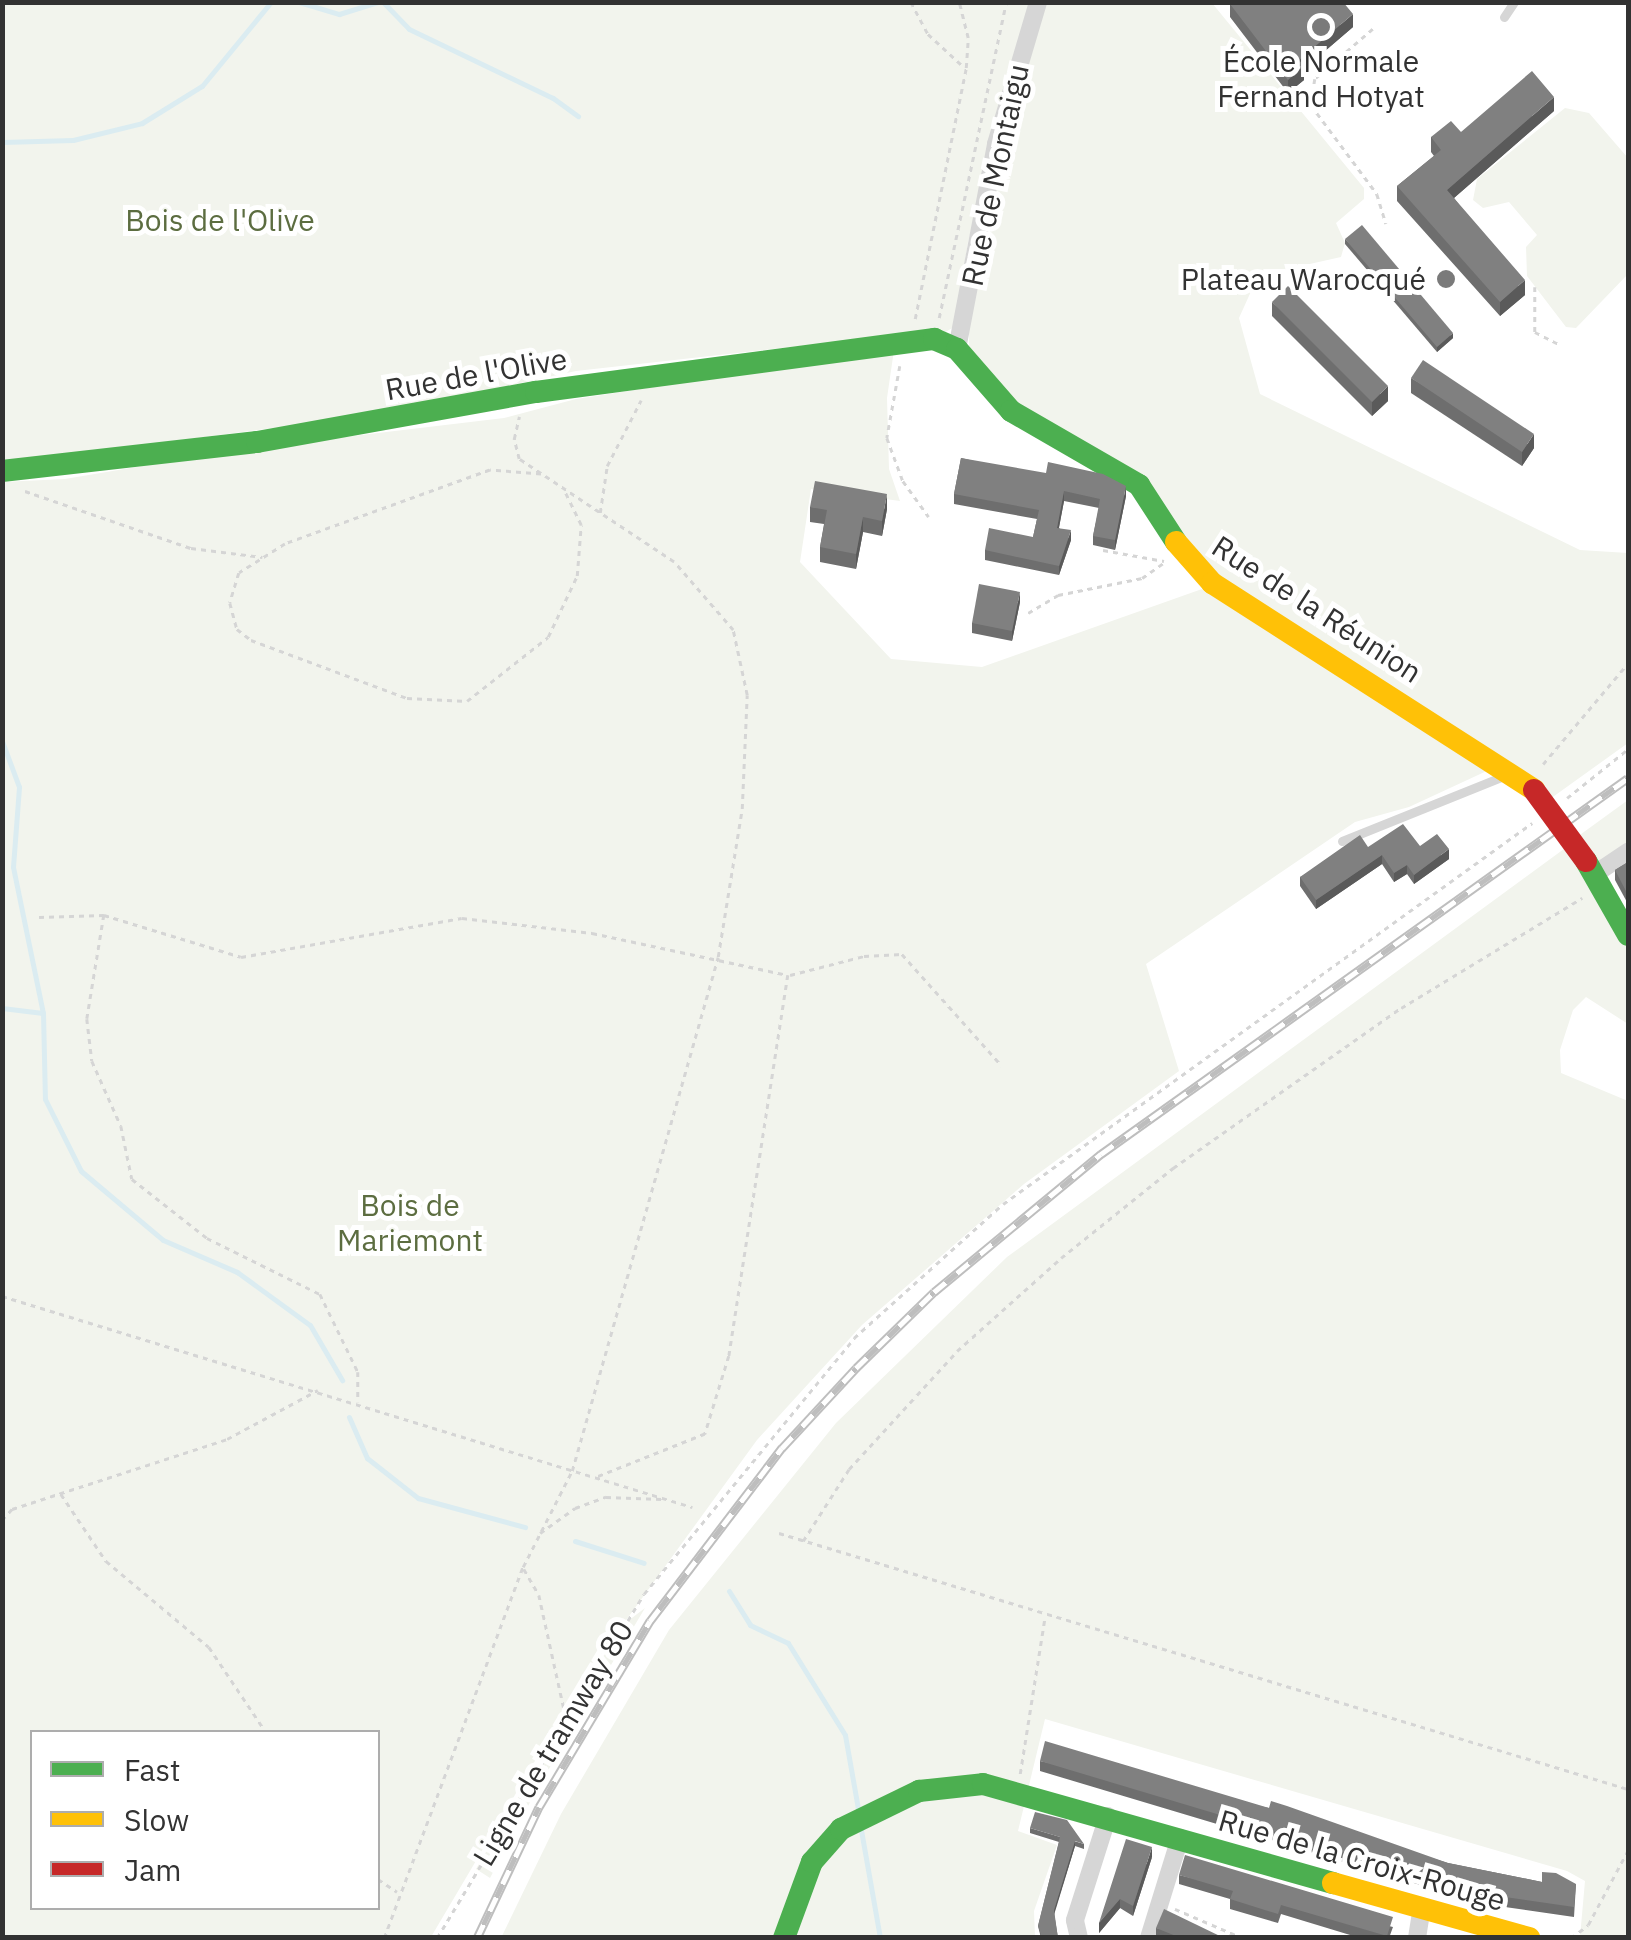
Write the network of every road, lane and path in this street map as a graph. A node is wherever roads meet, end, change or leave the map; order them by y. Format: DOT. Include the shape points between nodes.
graph roads {
  1 [pos="911,2"];
  2 [pos="959,2"];
  3 [pos="1006,2"];
  4 [pos="1038,2"];
  5 [pos="1514,2"];
  6 [pos="1504,17"];
  7 [pos="1373,29"];
  8 [pos="966,68"];
  9 [pos="1386,224"];
  10 [pos="1536,287"];
  11 [pos="922,339"];
  12 [pos="1560,344"];
  13 [pos="957,349"];
  14 [pos="651,376"];
  15 [pos="536,392"];
  16 [pos="6,471"];
  17 [pos="542,474"];
  18 [pos="564,489"];
  19 [pos="600,514"];
  20 [pos="929,516"];
  21 [pos="1103,550"];
  22 [pos="263,557"];
  23 [pos="1177,561"];
  24 [pos="1028,614"];
  25 [pos="1628,663"];
  26 [pos="1628,750"];
  27 [pos="1525,781"];
  28 [pos="1558,804"];
  29 [pos="1542,815"];
  30 [pos="1342,841"];
  31 [pos="1628,852"];
  32 [pos="1594,874"];
  33 [pos="104,915"];
  34 [pos="38,917"];
  35 [pos="1628,935"];
  36 [pos="718,957"];
  37 [pos="788,975"];
  38 [pos="1002,1066"];
  39 [pos="2,1296"];
  40 [pos="318,1390"];
  41 [pos="358,1403"];
  42 [pos="572,1470"];
  43 [pos="598,1478"];
  44 [pos="60,1493"];
  45 [pos="672,1501"];
  46 [pos="692,1507"];
  47 [pos="2,1520"];
  48 [pos="780,1533"];
  49 [pos="535,1538"];
  50 [pos="803,1540"];
  51 [pos="523,1568"];
  52 [pos="1046,1616"];
  53 [pos="566,1716"];
  54 [pos="265,1730"];
  55 [pos="1628,1789"];
  56 [pos="1016,1790"];
  57 [pos="1108,1816"];
  58 [pos="1180,1838"];
  59 [pos="1628,1850"];
  60 [pos="380,1880"];
  61 [pos="400,1894"];
  62 [pos="1159,1904"];
  63 [pos="1421,1912"];
  64 [pos="384,1938"];
  65 [pos="438,1938"];
  66 [pos="784,1938"];
  67 [pos="1078,1938"];
  68 [pos="1149,1938"];
  69 [pos="1244,1938"];
  70 [pos="1418,1938"];
  71 [pos="1528,1938"];
  72 [pos="1571,1938"];
  1 -- 8 [label="path" via="928,34"];
  2 -- 8 [label="path" via="968,38"];
  3 -- 11 [label="path"];
  4 -- 13 [label="street, Rue de Montaigu" via="996,144"];
  5 -- 6 [label="lane"];
  7 -- 9 [label="path" via="1315,80 1311,105 1377,194"];
  8 -- 11 [label="path"];
  10 -- 12 [label="path" via="1535,332"];
  11 -- 13 [label="street, Rue de l'Olive"];
  11 -- 14 [label="street, Rue de l'Olive"];
  11 -- 20 [label="path" via="896,378 887,438 903,481"];
  13 -- 23 [label="street, Rue de la Réunion" via="1011,411 1139,485"];
  14 -- 15 [label="street, Rue de l'Olive"];
  14 -- 19 [label="path" via="607,466"];
  15 -- 16 [label="street, Rue de l'Olive" via="256,442"];
  15 -- 17 [label="path" via="514,438 519,458"];
  16 -- 22 [label="path" via="27,494 79,512 191,548"];
  17 -- 18 [label="path"];
  17 -- 22 [label="path" via="490,470"];
  18 -- 19 [label="path"];
  18 -- 22 [label="path" via="581,524 577,576 548,638 467,701 407,698 251,640 236,629 230,603 239,573"];
  19 -- 36 [label="path" via="674,562 733,630 742,656 747,757"];
  21 -- 23 [label="path"];
  23 -- 24 [label="path" via="1142,578 1058,595"];
  23 -- 27 [label="street, Rue de la Réunion"];
  25 -- 27 [label="path"];
  26 -- 28 [label="path"];
  27 -- 30 [label="lane"];
  27 -- 32 [label="street, Rue de la Réunion, bridge"];
  29 -- 53 [label="path, Ligne de tramway 80" via="1155,1089 964,1234 822,1371 676,1554"];
  31 -- 32 [label="street"];
  32 -- 35 [label="street, Rue de la Réunion"];
  32 -- 50 [label="path" via="1173,1168 1061,1258 957,1350 860,1456"];
  33 -- 34 [label="path"];
  33 -- 36 [label="path" via="242,958 462,918"];
  33 -- 41 [label="path" via="88,1033 132,1179 206,1238 320,1294 358,1372"];
  36 -- 37 [label="path"];
  36 -- 42 [label="path"];
  37 -- 38 [label="path" via="902,954"];
  37 -- 43 [label="path" via="729,1356 704,1434"];
  39 -- 40 [label="path"];
  40 -- 41 [label="path"];
  40 -- 44 [label="path" via="227,1439"];
  41 -- 42 [label="path"];
  42 -- 43 [label="path"];
  42 -- 49 [label="path"];
  43 -- 45 [label="path"];
  44 -- 47 [label="path"];
  44 -- 54 [label="path" via="106,1560 209,1647"];
  45 -- 46 [label="path"];
  45 -- 49 [label="path" via="606,1498 575,1508"];
  48 -- 50 [label="path"];
  49 -- 51 [label="path"];
  50 -- 52 [label="path"];
  51 -- 53 [label="path" via="539,1595"];
  51 -- 61 [label="path"];
  52 -- 55 [label="path"];
  52 -- 56 [label="path"];
  53 -- 65 [label="path, Ligne de tramway 80"];
  56 -- 57 [label="street, Rue de la Croix-Rouge"];
  56 -- 66 [label="street, Rue de la Croix-Rouge" via="942,1786 859,1818 812,1862"];
  57 -- 58 [label="street, Rue de la Croix-Rouge"];
  57 -- 67 [label="street" via="1075,1920"];
  58 -- 62 [label="street, Rue de la Croix-Rouge"];
  58 -- 63 [label="street, Rue de la Croix-Rouge"];
  59 -- 72 [label="path" via="1588,1925"];
  60 -- 61 [label="path"];
  61 -- 64 [label="path"];
  62 -- 68 [label="street, Rue de la Croix-Rouge"];
  62 -- 69 [label="path"];
  63 -- 70 [label="street"];
  63 -- 71 [label="street, Rue de la Croix-Rouge"];
}
